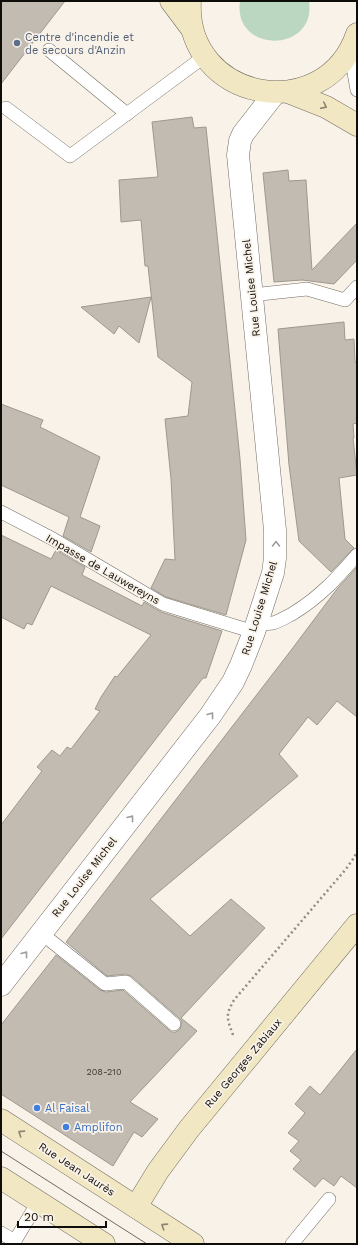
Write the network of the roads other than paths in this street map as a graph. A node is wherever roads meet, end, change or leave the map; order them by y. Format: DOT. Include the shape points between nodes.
graph roads {
  1 [pos="171,1"];
  2 [pos="190,1"];
  3 [pos="192,29"];
  4 [pos="354,42"];
  5 [pos="49,50"];
  6 [pos="205,56"];
  7 [pos="357,90"];
  8 [pos="281,92"];
  9 [pos="6,108"];
  10 [pos="127,114"];
  11 [pos="357,125"];
  12 [pos="357,287"];
  13 [pos="251,295"];
  14 [pos="1,512"];
  15 [pos="357,555"];
  16 [pos="256,628"];
  17 [pos="357,925"];
  18 [pos="41,933"];
  19 [pos="1,984"];
  20 [pos="174,1024"];
  21 [pos="1,1120"];
  22 [pos="1,1178"];
  23 [pos="329,1199"];
  24 [pos="38,1202"];
  25 [pos="136,1207"];
  26 [pos="1,1233"];
  27 [pos="14,1243"];
  28 [pos="104,1244"];
  29 [pos="193,1244"];
  30 [pos="292,1244"];
  1 -- 3 [label="street"];
  2 -- 3 [label="street"];
  3 -- 6 [label="street"];
  4 -- 7 [label="lane"];
  4 -- 8 [label="street" via="341,63 324,78 303,88"];
  5 -- 10 [label="lane"];
  6 -- 8 [label="street" via="232,81 260,92"];
  6 -- 10 [label="lane"];
  8 -- 11 [label="street, one-way" via="326,107"];
  8 -- 13 [label="street, Rue Louise Michel" via="243,134 240,141 238,155"];
  9 -- 10 [label="lane" via="70,156"];
  12 -- 13 [label="lane" via="345,300 308,289"];
  16 -- 13 [label="street, Rue Louise Michel, one-way" via="273,572 276,544"];
  14 -- 16 [label="lane, Impasse de Lauwereyns" via="53,539 163,604"];
  15 -- 16 [label="lane, Impasse de Lauwereyns" via="327,588 303,607 282,620"];
  18 -- 16 [label="street, Rue Louise Michel, one-way" via="223,698 241,665"];
  17 -- 25 [label="street, Rue Georges Zabiaux" via="189,1129"];
  19 -- 18 [label="street, Rue Louise Michel, one-way"];
  18 -- 20 [label="lane" via="105,984 126,982"];
  25 -- 21 [label="street, Rue Jean Jaurès, one-way"];
  22 -- 24 [label="street"];
  23 -- 30 [label="lane"];
  24 -- 27 [label="lane"];
  24 -- 28 [label="street"];
  29 -- 25 [label="street, Rue Jean Jaurès, one-way"];
  26 -- 27 [label="lane"];
}
